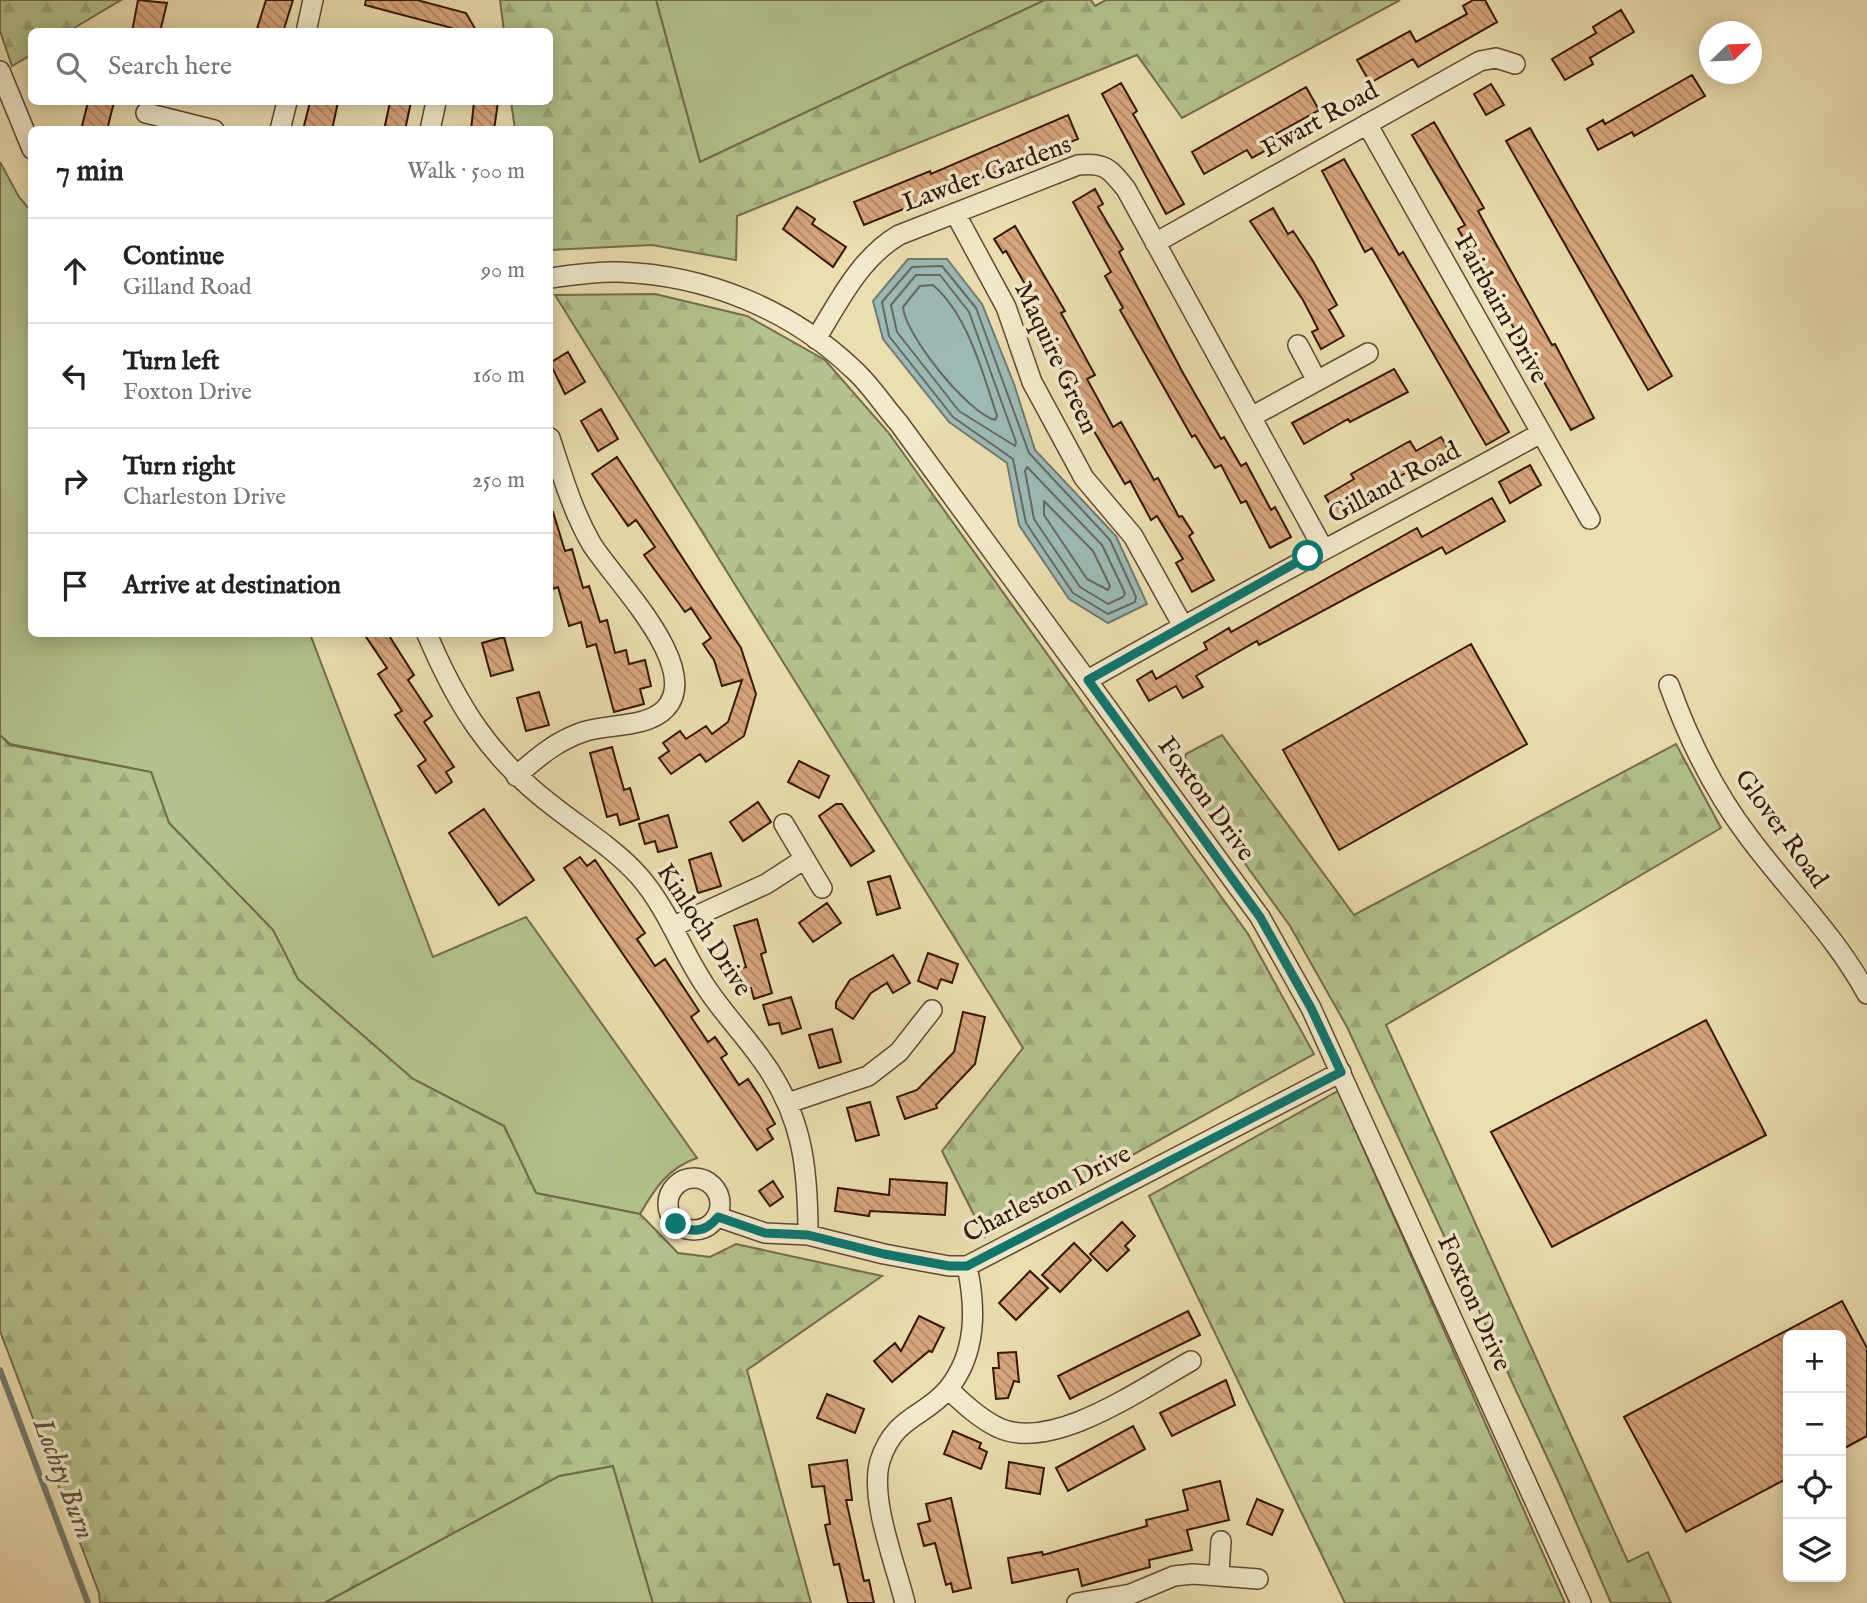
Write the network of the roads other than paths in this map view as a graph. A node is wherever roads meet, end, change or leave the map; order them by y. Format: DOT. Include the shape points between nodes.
graph roads {
  1 [pos="313,0"];
  2 [pos="307,28"];
  3 [pos="1515,64"];
  4 [pos="0,71"];
  5 [pos="286,105"];
  6 [pos="435,105"];
  7 [pos="145,115"];
  8 [pos="1367,124"];
  9 [pos="196,126"];
  10 [pos="281,126"];
  11 [pos="430,126"];
  12 [pos="28,139"];
  13 [pos="954,213"];
  14 [pos="1155,243"];
  15 [pos="553,278"];
  16 [pos="816,339"];
  17 [pos="1298,345"];
  18 [pos="1368,353"];
  19 [pos="1317,381"];
  20 [pos="1251,417"];
  21 [pos="1541,433"];
  22 [pos="553,447"];
  23 [pos="1590,519"];
  24 [pos="1324,550"];
  25 [pos="1184,626"];
  26 [pos="428,637"];
  27 [pos="1088,680"];
  28 [pos="1669,685"];
  29 [pos="516,776"];
  30 [pos="784,824"];
  31 [pos="803,860"];
  32 [pos="821,888"];
  33 [pos="672,926"];
  34 [pos="1867,994"];
  35 [pos="932,1010"];
  36 [pos="1341,1072"];
  37 [pos="788,1103"];
  38 [pos="718,1217"];
  39 [pos="808,1235"];
  40 [pos="967,1266"];
  41 [pos="1191,1362"];
  42 [pos="948,1389"];
  43 [pos="1221,1541"];
  44 [pos="1219,1573"];
  45 [pos="1258,1579"];
  46 [pos="905,1603"];
  47 [pos="1077,1603"];
  48 [pos="1581,1603"];
  1 -- 2 [label="street"];
  3 -- 8 [label="street, Ewart Road" via="1496,58 1480,61"];
  4 -- 12 [label="street"];
  5 -- 10 [label="street"];
  6 -- 11 [label="street"];
  7 -- 9 [label="street"];
  8 -- 14 [label="street, Ewart Road"];
  8 -- 21 [label="street, Fairbairn Drive"];
  13 -- 14 [label="street, Lawder Gardens" via="1078,165 1096,163 1126,189"];
  13 -- 16 [label="street, Lawder Gardens" via="882,245 867,259"];
  13 -- 25 [label="street, Maquire Green" via="1006,307 1032,382 1084,478 1133,536"];
  14 -- 20 [label="street, Lawder Gardens"];
  15 -- 16 [label="street, Foxton Drive" via="618,272 706,284 744,297"];
  16 -- 27 [label="street, Foxton Drive" via="854,369 898,422"];
  17 -- 19 [label="street"];
  18 -- 19 [label="street"];
  19 -- 20 [label="street"];
  20 -- 24 [label="street, Lawder Gardens"];
  21 -- 23 [label="street, Fairbairn Drive"];
  21 -- 24 [label="street, Gilland Road"];
  22 -- 29 [label="street" via="573,506 592,543 645,613 669,657 673,693 665,709 642,720 581,732 554,745"];
  24 -- 25 [label="street, Gilland Road"];
  25 -- 27 [label="street, Gilland Road"];
  26 -- 29 [label="street, Kinloch Drive" via="466,715"];
  27 -- 36 [label="street, Foxton Drive" via="1260,917"];
  28 -- 34 [label="street, Glover Road" via="1717,789 1747,835 1825,930"];
  29 -- 33 [label="street, Kinloch Drive" via="617,854 659,902"];
  30 -- 31 [label="street"];
  31 -- 32 [label="street"];
  31 -- 33 [label="street" via="766,884"];
  33 -- 37 [label="street, Kinloch Drive" via="704,985 764,1062"];
  35 -- 37 [label="street" via="898,1052 868,1076"];
  36 -- 40 [label="street, Charleston Drive"];
  36 -- 48 [label="street, Foxton Drive"];
  37 -- 39 [label="street, Kinloch Drive" via="808,1179"];
  38 -- 39 [label="street, Charleston Drive" via="765,1233"];
  39 -- 40 [label="street, Charleston Drive" via="884,1254"];
  40 -- 42 [label="street" via="974,1308 972,1339"];
  41 -- 42 [label="street" via="1067,1428 1044,1434 1002,1429"];
  42 -- 46 [label="street" via="890,1438 879,1463 877,1491"];
  43 -- 44 [label="street"];
  44 -- 45 [label="street"];
  44 -- 47 [label="street" via="1174,1577 1131,1594"];
}
